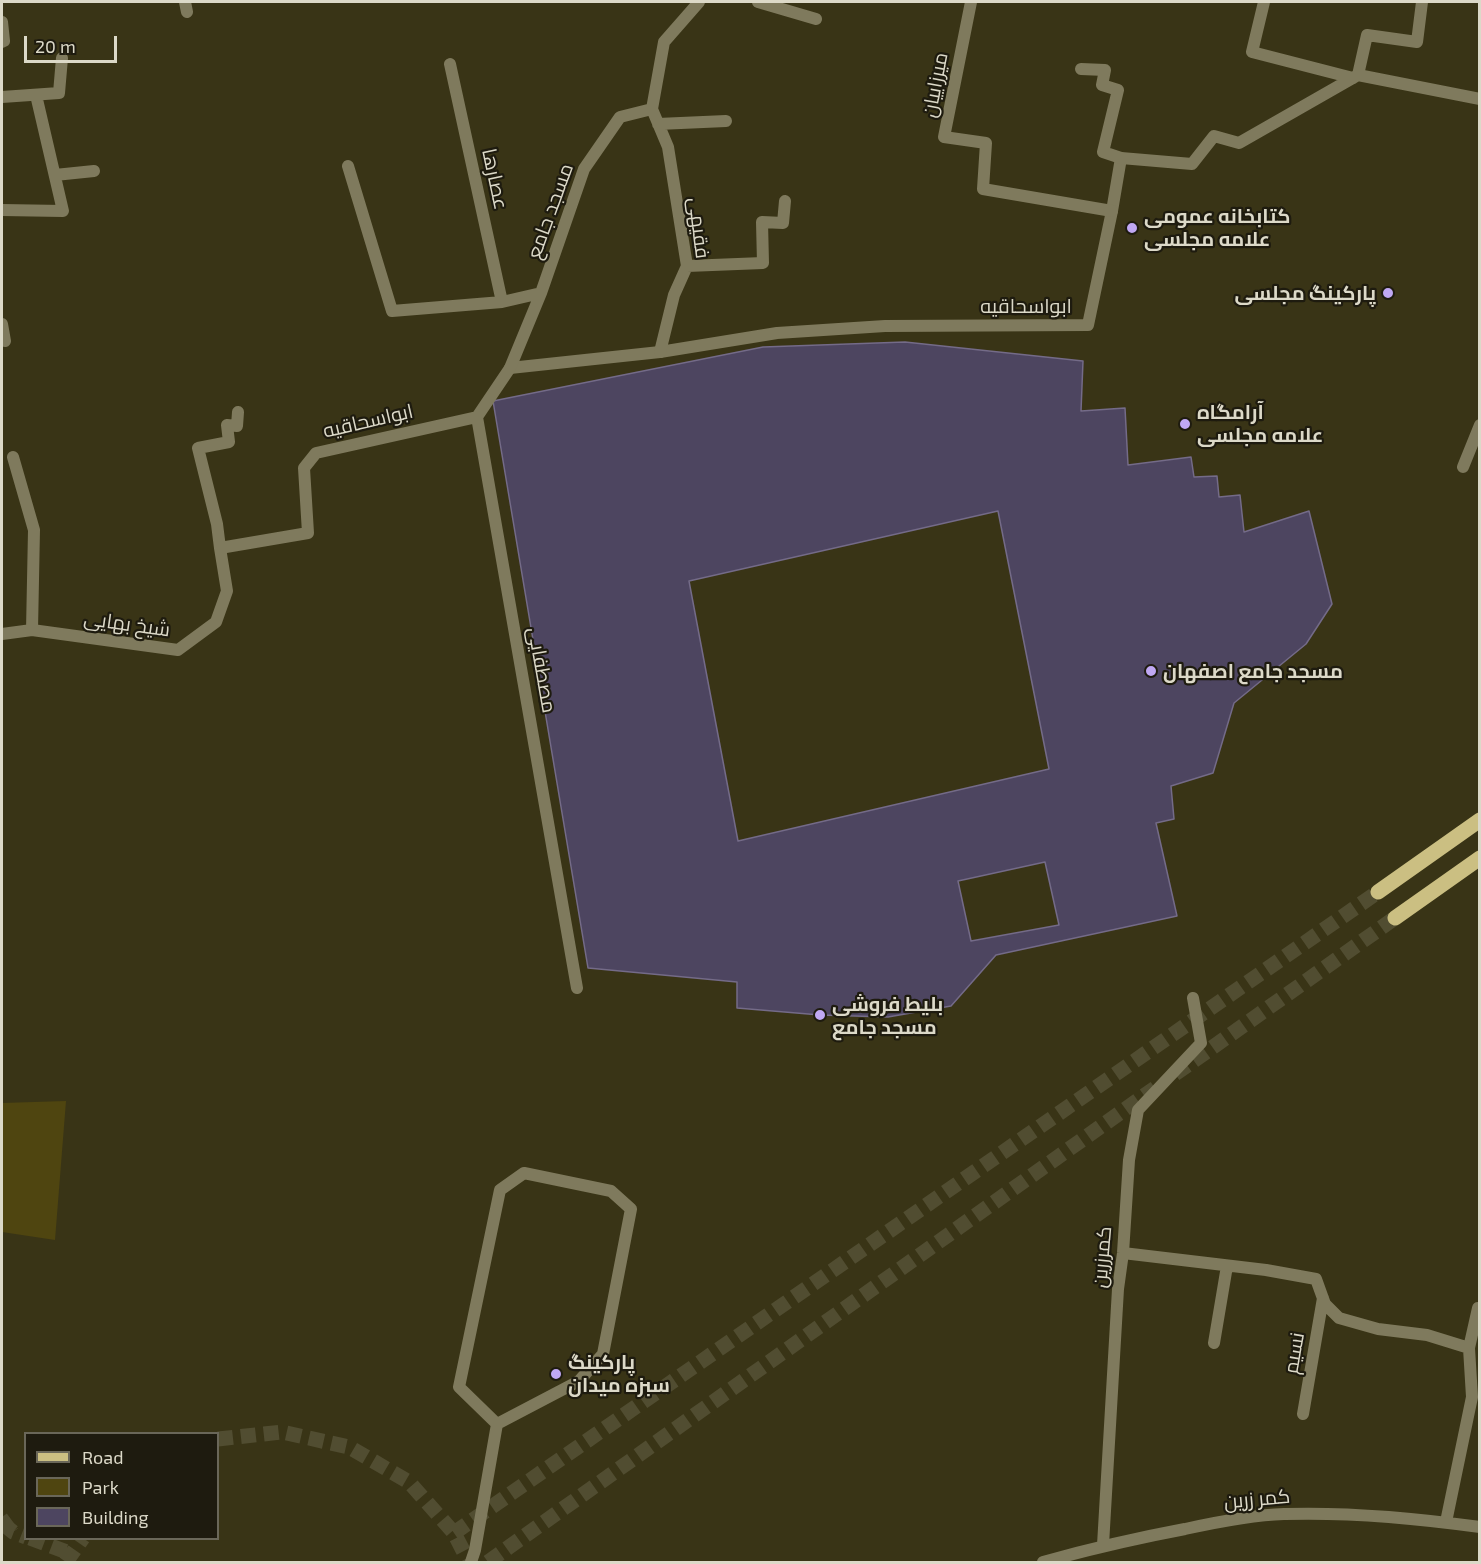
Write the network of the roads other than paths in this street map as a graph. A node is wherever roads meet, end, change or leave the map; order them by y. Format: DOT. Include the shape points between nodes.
graph roads {
  1 [pos="699,2"];
  2 [pos="758,2"];
  3 [pos="970,2"];
  4 [pos="1264,2"];
  5 [pos="1422,2"];
  6 [pos="816,19"];
  7 [pos="2,22"];
  8 [pos="2,42"];
  9 [pos="62,58"];
  10 [pos="450,64"];
  11 [pos="1081,69"];
  12 [pos="1355,77"];
  13 [pos="36,95"];
  14 [pos="2,98"];
  15 [pos="1479,99"];
  16 [pos="652,109"];
  17 [pos="726,121"];
  18 [pos="658,124"];
  19 [pos="1121,158"];
  20 [pos="348,166"];
  21 [pos="94,171"];
  22 [pos="55,176"];
  23 [pos="785,201"];
  24 [pos="2,210"];
  25 [pos="1112,211"];
  26 [pos="687,266"];
  27 [pos="541,293"];
  28 [pos="502,302"];
  29 [pos="2,324"];
  30 [pos="5,341"];
  31 [pos="660,352"];
  32 [pos="510,368"];
  33 [pos="238,412"];
  34 [pos="477,417"];
  35 [pos="1479,425"];
  36 [pos="13,458"];
  37 [pos="1463,467"];
  38 [pos="220,548"];
  39 [pos="32,630"];
  40 [pos="2,634"];
  41 [pos="1479,820"];
  42 [pos="1479,858"];
  43 [pos="1378,892"];
  44 [pos="1395,918"];
  45 [pos="578,988"];
  46 [pos="1193,998"];
  47 [pos="1123,1253"];
  48 [pos="1227,1266"];
  49 [pos="1323,1298"];
  50 [pos="1479,1308"];
  51 [pos="1214,1343"];
  52 [pos="1469,1348"];
  53 [pos="1302,1414"];
  54 [pos="497,1424"];
  55 [pos="1446,1522"];
  56 [pos="1479,1527"];
  57 [pos="1103,1545"];
  58 [pos="471,1563"];
  59 [pos="1043,1563"];
  1 -- 16 [label="street" via="664,42"];
  2 -- 6 [label="street"];
  3 -- 25 [label="street, میرزاییان" via="944,137 986,143 983,189"];
  4 -- 12 [label="street" via="1252,52"];
  5 -- 12 [label="street" via="1417,42 1367,35"];
  7 -- 8 [label="street"];
  9 -- 13 [label="street" via="59,93"];
  10 -- 28 [label="street, عصارها"];
  11 -- 19 [label="street" via="1105,70 1102,85 1118,90 1103,152"];
  12 -- 15 [label="street"];
  12 -- 19 [label="street" via="1239,143 1214,136 1192,164"];
  13 -- 14 [label="street"];
  13 -- 22 [label="street"];
  16 -- 18 [label="street, فقیهی"];
  16 -- 27 [label="street, مسجد جامع" via="620,117 584,169"];
  17 -- 18 [label="street"];
  18 -- 26 [label="street, فقیهی" via="668,147"];
  19 -- 25 [label="street, ابواسحاقیه"];
  20 -- 28 [label="street" via="392,311"];
  21 -- 22 [label="street"];
  22 -- 24 [label="street" via="63,212"];
  23 -- 26 [label="street" via="783,223 762,222 763,263"];
  25 -- 31 [label="street, ابواسحاقیه" via="1088,325 885,326 777,333"];
  26 -- 31 [label="street, فقیهی" via="674,295"];
  27 -- 28 [label="street"];
  27 -- 32 [label="street, مسجد جامع"];
  29 -- 30 [label="street"];
  31 -- 32 [label="street, ابواسحاقیه"];
  32 -- 34 [label="street"];
  33 -- 38 [label="street, شیخ بهایی" via="237,426 227,425 230,442 198,448"];
  34 -- 38 [label="street, ابواسحاقیه" via="316,453 304,468 308,533"];
  34 -- 45 [label="street, مصطفایی"];
  35 -- 37 [label="street"];
  36 -- 39 [label="street" via="34,530"];
  38 -- 39 [label="street, شیخ بهایی" via="227,591 216,622 178,651"];
  39 -- 40 [label="street, شیخ بهایی"];
  41 -- 43 [label="main road"];
  42 -- 44 [label="main road"];
  46 -- 47 [label="street, کمرزرین" via="1201,1043 1138,1110 1129,1160"];
  47 -- 48 [label="street"];
  47 -- 57 [label="street, کمرزرین"];
  48 -- 49 [label="street" via="1316,1280"];
  48 -- 51 [label="street"];
  49 -- 52 [label="street" via="1339,1318 1378,1329 1427,1335"];
  49 -- 53 [label="street, نسیم"];
  50 -- 52 [label="street"];
  52 -- 55 [label="street" via="1472,1397"];
  54 -- 54 [label="street" via="579,1381 603,1354 631,1209 611,1191 524,1173 500,1190 459,1387"];
  54 -- 58 [label="street"];
  55 -- 56 [label="street, کمر زرین"];
  55 -- 57 [label="street, کمر زرین" via="1282,1514 1226,1520"];
  57 -- 59 [label="street, کمر زرین"];
}
